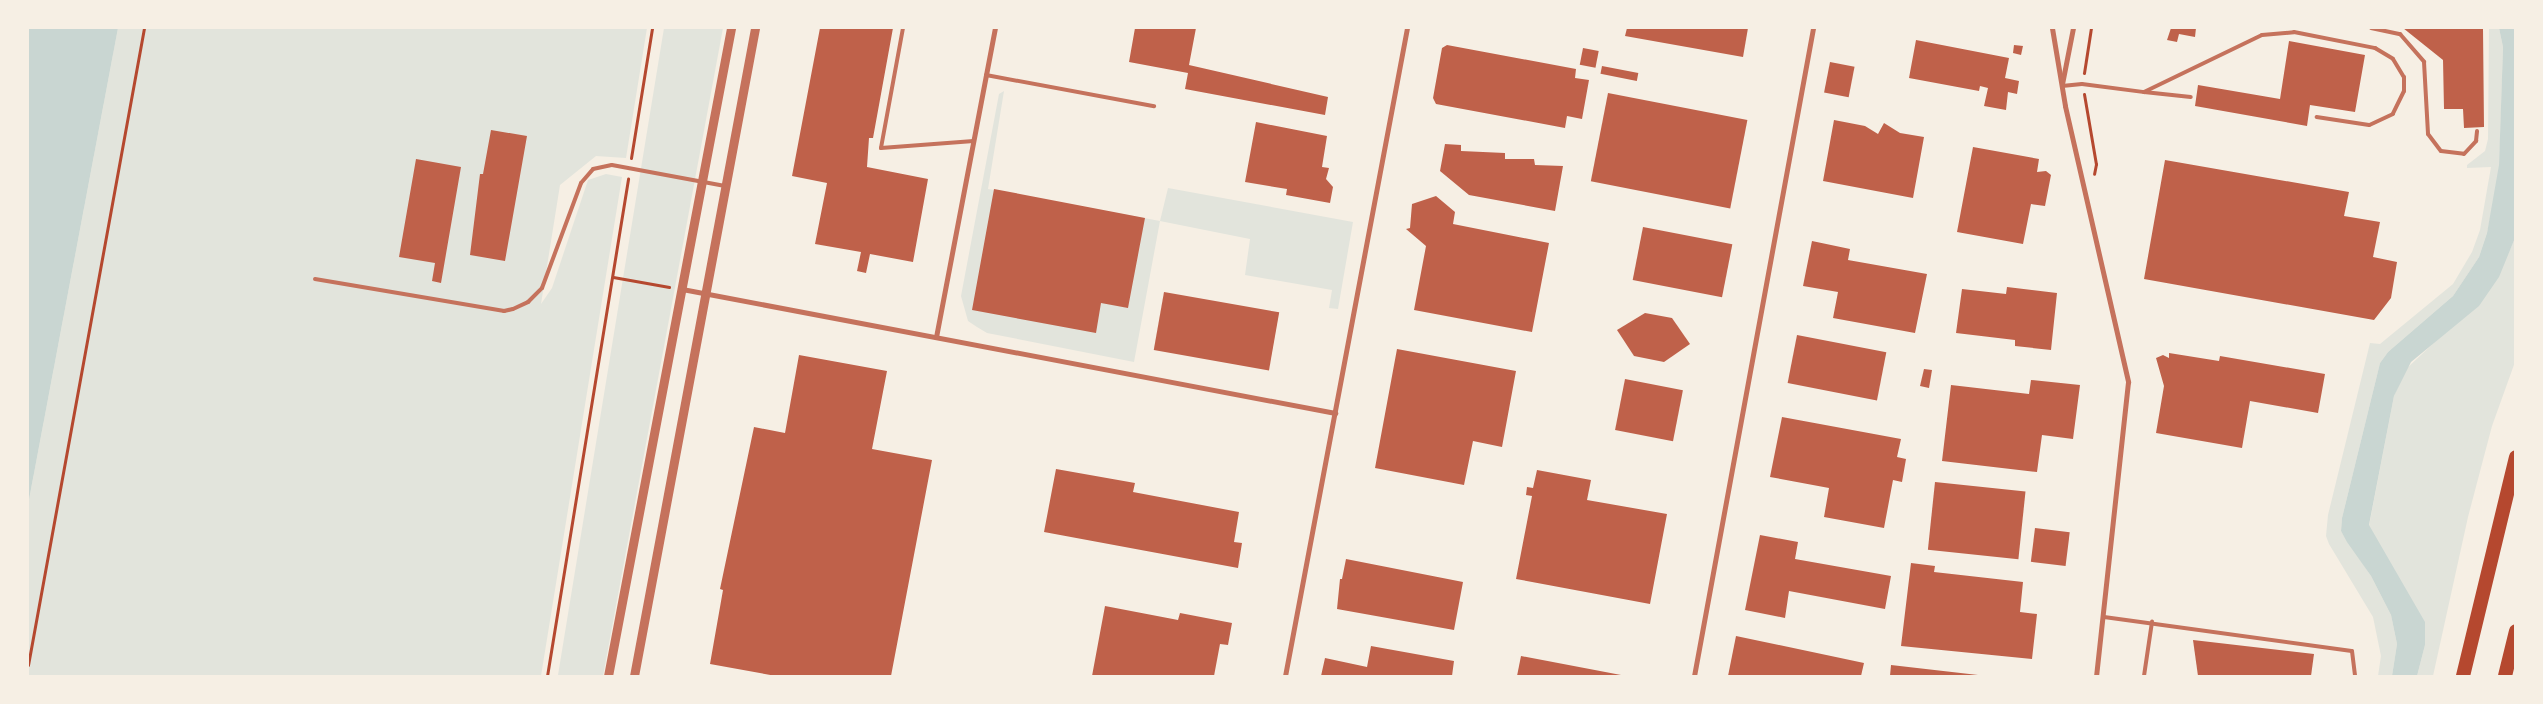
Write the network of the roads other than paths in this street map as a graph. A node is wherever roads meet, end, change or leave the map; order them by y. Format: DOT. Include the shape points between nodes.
graph roads {
  1 [pos="731,28"];
  2 [pos="755,28"];
  3 [pos="903,28"];
  4 [pos="995,28"];
  5 [pos="1407,28"];
  6 [pos="1813,28"];
  7 [pos="2052,28"];
  8 [pos="2073,28"];
  9 [pos="2371,28"];
  10 [pos="986,75"];
  11 [pos="2062,86"];
  12 [pos="2144,92"];
  13 [pos="2191,97"];
  14 [pos="1154,106"];
  15 [pos="2317,117"];
  16 [pos="2477,131"];
  17 [pos="974,141"];
  18 [pos="702,182"];
  19 [pos="724,186"];
  20 [pos="316,279"];
  21 [pos="682,290"];
  22 [pos="704,294"];
  23 [pos="936,337"];
  24 [pos="1335,413"];
  25 [pos="2516,457"];
  26 [pos="2104,616"];
  27 [pos="2152,622"];
  28 [pos="2516,630"];
  29 [pos="608,676"];
  30 [pos="634,676"];
  31 [pos="1285,676"];
  32 [pos="1694,676"];
  33 [pos="2096,676"];
  34 [pos="2144,676"];
  35 [pos="2355,676"];
  36 [pos="2463,676"];
  37 [pos="2505,676"];
  1 -- 18 [label="street"];
  2 -- 19 [label="street"];
  3 -- 17 [label="lane" via="881,148"];
  4 -- 10 [label="street"];
  5 -- 24 [label="street"];
  6 -- 32 [label="street"];
  7 -- 11 [label="street"];
  8 -- 11 [label="street"];
  9 -- 16 [label="lane" via="2400,34 2424,62 2428,134 2441,151 2464,154 2476,142"];
  10 -- 14 [label="lane"];
  10 -- 17 [label="street"];
  11 -- 12 [label="lane" via="2082,84"];
  11 -- 26 [label="street" via="2128,382"];
  12 -- 13 [label="lane"];
  12 -- 15 [label="lane" via="2262,35 2294,32 2375,48 2392,58 2404,77 2404,91 2393,114 2369,125"];
  17 -- 23 [label="street"];
  18 -- 19 [label="lane"];
  18 -- 20 [label="lane" via="605,165 587,173 542,288 528,302 513,309 504,311"];
  18 -- 21 [label="street"];
  19 -- 22 [label="street"];
  21 -- 22 [label="street"];
  21 -- 29 [label="street"];
  22 -- 23 [label="street"];
  22 -- 30 [label="street"];
  23 -- 24 [label="street"];
  24 -- 31 [label="street"];
  25 -- 36 [label="highway"];
  26 -- 27 [label="lane"];
  26 -- 33 [label="street"];
  27 -- 34 [label="lane"];
  27 -- 35 [label="lane" via="2352,651"];
  28 -- 37 [label="highway"];
}
